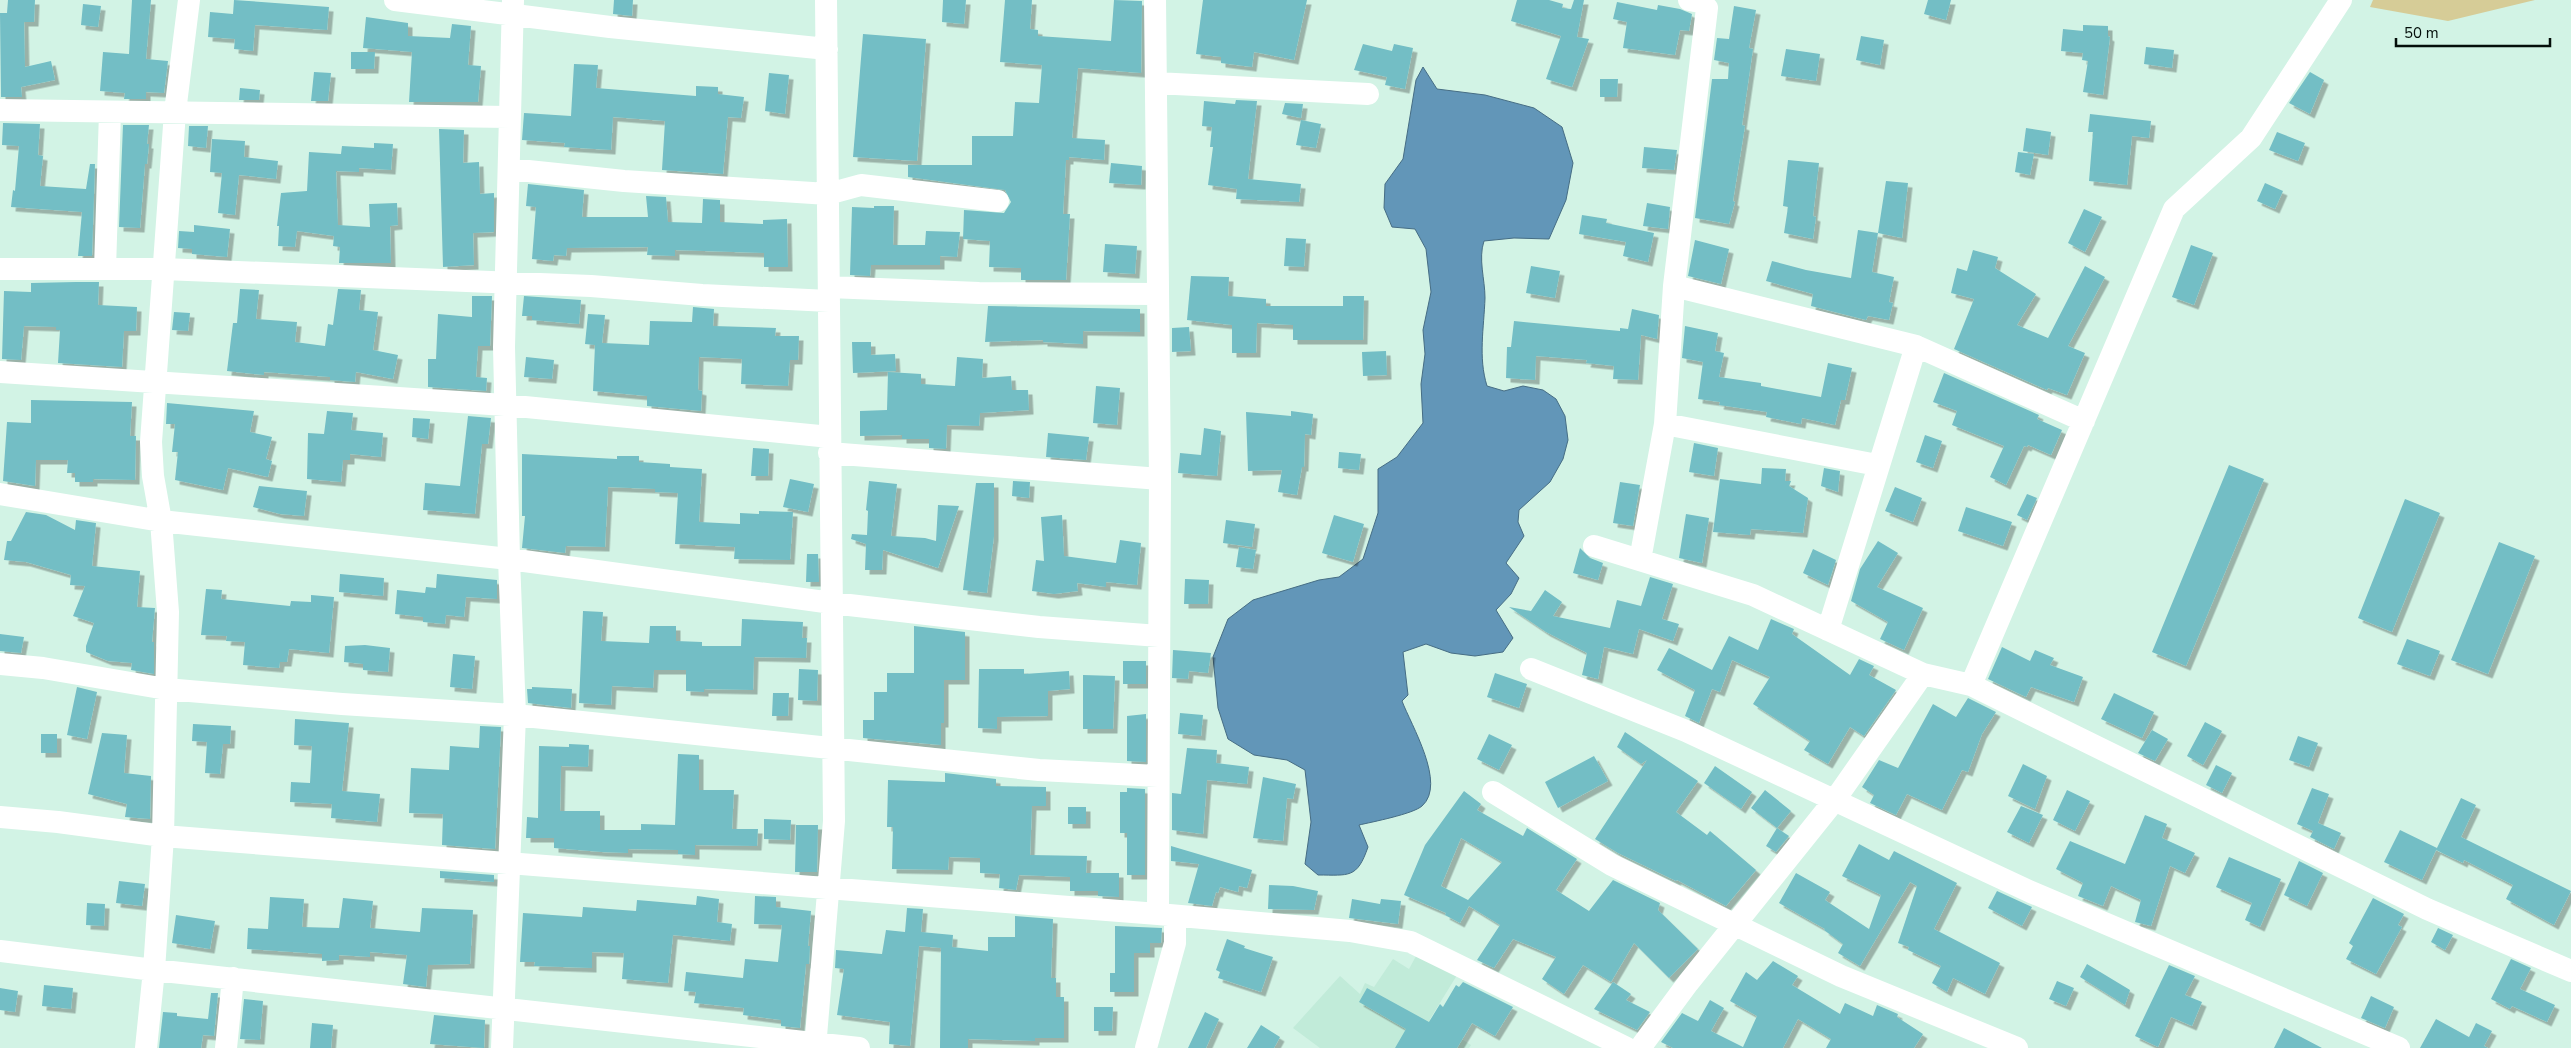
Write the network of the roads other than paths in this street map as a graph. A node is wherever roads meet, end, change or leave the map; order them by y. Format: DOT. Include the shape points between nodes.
graph roads {
  1 [pos="189,0"];
  2 [pos="395,0"];
  3 [pos="826,0"];
  4 [pos="1155,0"];
  5 [pos="1689,0"];
  6 [pos="2341,0"];
  7 [pos="513,7"];
  8 [pos="827,49"];
  9 [pos="1156,83"];
  10 [pos="1368,94"];
  11 [pos="0,110"];
  12 [pos="110,112"];
  13 [pos="175,112"];
  14 [pos="510,117"];
  15 [pos="508,169"];
  16 [pos="828,194"];
  17 [pos="998,201"];
  18 [pos="0,269"];
  19 [pos="105,269"];
  20 [pos="163,269"];
  21 [pos="506,283"];
  22 [pos="1674,286"];
  23 [pos="829,294"];
  24 [pos="1158,294"];
  25 [pos="1916,346"];
  26 [pos="0,372"];
  27 [pos="156,383"];
  28 [pos="505,405"];
  29 [pos="2084,421"];
  30 [pos="1665,424"];
  31 [pos="830,445"];
  32 [pos="1877,465"];
  33 [pos="1160,479"];
  34 [pos="0,494"];
  35 [pos="162,521"];
  36 [pos="1594,546"];
  37 [pos="509,559"];
  38 [pos="1640,560"];
  39 [pos="832,603"];
  40 [pos="1828,630"];
  41 [pos="1159,636"];
  42 [pos="0,664"];
  43 [pos="1531,669"];
  44 [pos="1923,674"];
  45 [pos="1971,685"];
  46 [pos="166,689"];
  47 [pos="515,715"];
  48 [pos="833,747"];
  49 [pos="1158,776"];
  50 [pos="1493,792"];
  51 [pos="1834,801"];
  52 [pos="0,817"];
  53 [pos="163,836"];
  54 [pos="509,864"];
  55 [pos="828,889"];
  56 [pos="1166,916"];
  57 [pos="1735,925"];
  58 [pos="0,951"];
  59 [pos="154,970"];
  60 [pos="2571,971"];
  61 [pos="233,978"];
  62 [pos="503,1007"];
  63 [pos="815,1045"];
  64 [pos="146,1048"];
  65 [pos="226,1048"];
  66 [pos="502,1048"];
  67 [pos="859,1048"];
  68 [pos="1146,1048"];
  69 [pos="1627,1048"];
  70 [pos="1640,1048"];
  71 [pos="2017,1048"];
  72 [pos="2399,1048"];
  1 -- 13 [label="street"];
  2 -- 7 [label="street"];
  3 -- 8 [label="street"];
  4 -- 9 [label="street"];
  5 -- 22 [label="street" via="1700,2 1707,8"];
  6 -- 29 [label="street" via="2251,138 2174,209"];
  7 -- 8 [label="street"];
  7 -- 14 [label="street"];
  8 -- 16 [label="street"];
  9 -- 10 [label="street"];
  9 -- 24 [label="street"];
  11 -- 12 [label="street"];
  12 -- 13 [label="street"];
  12 -- 19 [label="street"];
  13 -- 14 [label="street"];
  13 -- 20 [label="street"];
  14 -- 15 [label="street"];
  15 -- 16 [label="street" via="634,182"];
  15 -- 21 [label="street"];
  16 -- 17 [label="street" via="861,185"];
  16 -- 23 [label="street"];
  18 -- 19 [label="street"];
  19 -- 20 [label="street"];
  20 -- 21 [label="street"];
  20 -- 27 [label="street"];
  21 -- 23 [label="street" via="702,295"];
  21 -- 28 [label="street"];
  22 -- 25 [label="street"];
  22 -- 30 [label="street"];
  23 -- 24 [label="street"];
  23 -- 31 [label="street"];
  24 -- 33 [label="street"];
  25 -- 29 [label="street"];
  25 -- 32 [label="street"];
  26 -- 27 [label="street"];
  27 -- 28 [label="street"];
  27 -- 35 [label="street" via="151,456"];
  28 -- 31 [label="street"];
  28 -- 37 [label="street"];
  29 -- 45 [label="street"];
  30 -- 32 [label="street"];
  30 -- 38 [label="street"];
  31 -- 33 [label="street"];
  31 -- 39 [label="street"];
  32 -- 40 [label="street"];
  33 -- 41 [label="street"];
  34 -- 35 [label="street"];
  35 -- 37 [label="street"];
  35 -- 46 [label="street" via="168,612"];
  36 -- 38 [label="street"];
  37 -- 39 [label="street"];
  37 -- 47 [label="street"];
  38 -- 40 [label="street" via="1753,595"];
  39 -- 41 [label="street" via="1039,627"];
  39 -- 48 [label="street"];
  40 -- 44 [label="street"];
  41 -- 49 [label="street"];
  42 -- 46 [label="street"];
  43 -- 51 [label="street" via="1686,732"];
  44 -- 45 [label="street"];
  44 -- 51 [label="street"];
  45 -- 60 [label="street" via="2427,909"];
  46 -- 47 [label="street"];
  46 -- 53 [label="street"];
  47 -- 48 [label="street"];
  47 -- 54 [label="street"];
  48 -- 49 [label="street" via="1039,770"];
  48 -- 55 [label="street" via="834,821"];
  49 -- 56 [label="street"];
  50 -- 57 [label="street" via="1612,865"];
  51 -- 57 [label="street"];
  51 -- 72 [label="street" via="2031,892"];
  52 -- 53 [label="street"];
  53 -- 54 [label="street"];
  53 -- 59 [label="street"];
  54 -- 55 [label="street"];
  54 -- 62 [label="street"];
  55 -- 56 [label="street"];
  55 -- 63 [label="street"];
  56 -- 68 [label="street" via="1175,943"];
  56 -- 69 [label="street" via="1350,931 1411,942"];
  57 -- 70 [label="street"];
  57 -- 71 [label="street" via="1841,976"];
  58 -- 59 [label="street"];
  59 -- 61 [label="street"];
  59 -- 64 [label="street"];
  61 -- 62 [label="street"];
  61 -- 65 [label="street"];
  62 -- 63 [label="street"];
  62 -- 66 [label="street"];
  63 -- 67 [label="street"];
}
